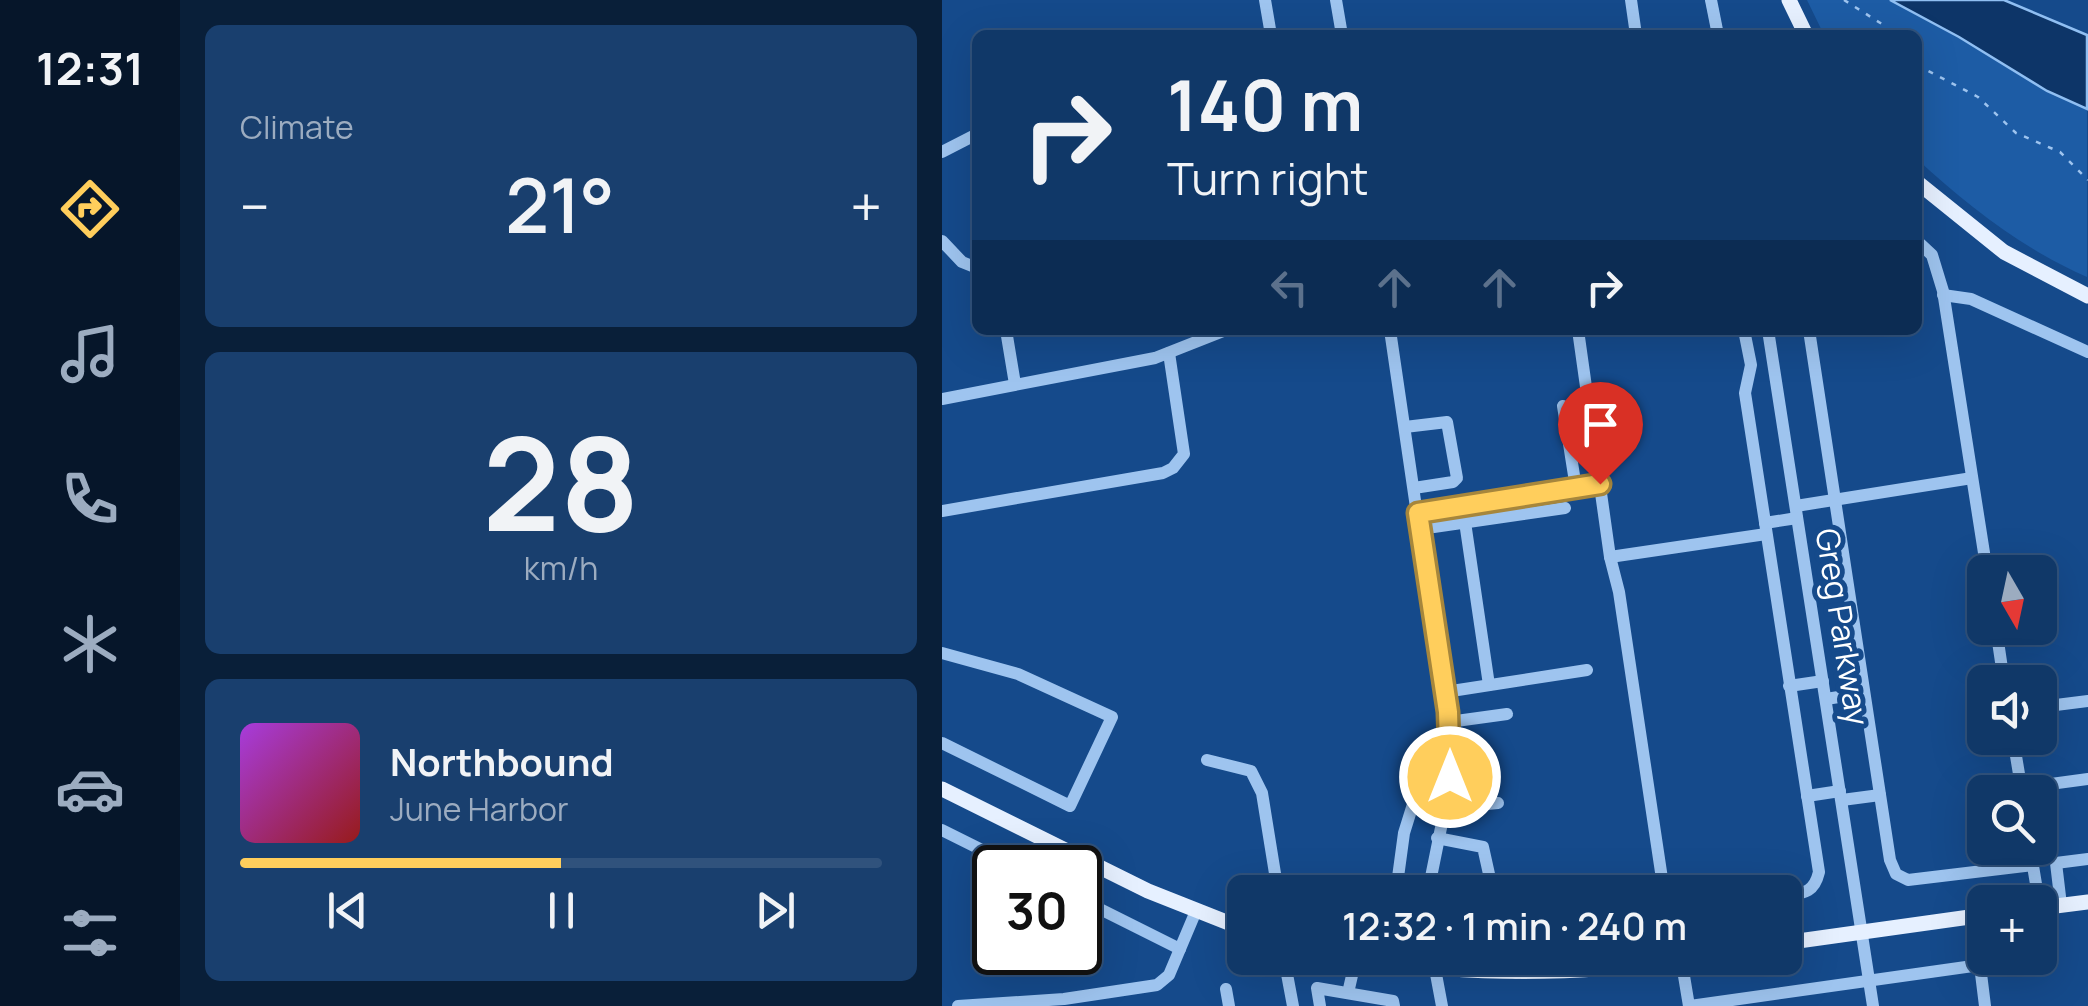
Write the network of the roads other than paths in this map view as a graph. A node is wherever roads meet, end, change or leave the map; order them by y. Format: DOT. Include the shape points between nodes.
graph roads {
  1 [pos="1265,0"];
  2 [pos="1336,0"];
  3 [pos="1631,0"];
  4 [pos="1710,0"];
  5 [pos="1789,0"];
  6 [pos="1270,30"];
  7 [pos="1341,30"];
  8 [pos="1635,30"];
  9 [pos="1717,30"];
  10 [pos="1804,30"];
  11 [pos="972,137"];
  12 [pos="942,152"];
  13 [pos="1922,186"];
  14 [pos="942,241"];
  15 [pos="1922,246"];
  16 [pos="972,266"];
  17 [pos="1944,296"];
  18 [pos="2088,296"];
  19 [pos="1007,335"];
  20 [pos="1211,335"];
  21 [pos="1391,335"];
  22 [pos="1579,335"];
  23 [pos="1745,335"];
  24 [pos="1769,335"];
  25 [pos="1811,335"];
  26 [pos="1169,352"];
  27 [pos="2088,352"];
  28 [pos="1773,364"];
  29 [pos="1751,365"];
  30 [pos="1015,384"];
  31 [pos="942,399"];
  32 [pos="1563,406"];
  33 [pos="1405,427"];
  34 [pos="1972,478"];
  35 [pos="1600,484"];
  36 [pos="1414,488"];
  37 [pos="1576,488"];
  38 [pos="1835,500"];
  39 [pos="1565,508"];
  40 [pos="942,510"];
  41 [pos="1796,512"];
  42 [pos="1418,513"];
  43 [pos="1465,522"];
  44 [pos="1420,528"];
  45 [pos="1766,528"];
  46 [pos="1984,555"];
  47 [pos="1610,557"];
  48 [pos="942,653"];
  49 [pos="1587,670"];
  50 [pos="1823,681"];
  51 [pos="1489,685"];
  52 [pos="1789,686"];
  53 [pos="1445,692"];
  54 [pos="1864,692"];
  55 [pos="1826,699"];
  56 [pos="2088,701"];
  57 [pos="2057,705"];
  58 [pos="1507,714"];
  59 [pos="1449,722"];
  60 [pos="942,743"];
  61 [pos="1207,760"];
  62 [pos="2088,779"];
  63 [pos="1449,782"];
  64 [pos="2057,784"];
  65 [pos="942,789"];
  66 [pos="1880,795"];
  67 [pos="1807,796"];
  68 [pos="1841,796"];
  69 [pos="1446,802"];
  70 [pos="1498,803"];
  71 [pos="942,830"];
  72 [pos="1437,838"];
  73 [pos="972,845"];
  74 [pos="2088,859"];
  75 [pos="2033,865"];
  76 [pos="1275,875"];
  77 [pos="1398,875"];
  78 [pos="1431,875"];
  79 [pos="1489,875"];
  80 [pos="1661,875"];
  81 [pos="2036,885"];
  82 [pos="1802,893"];
  83 [pos="2088,902"];
  84 [pos="2057,905"];
  85 [pos="2061,905"];
  86 [pos="1102,909"];
  87 [pos="1196,912"];
  88 [pos="1967,918"];
  89 [pos="1227,923"];
  90 [pos="1862,932"];
  91 [pos="1802,940"];
  92 [pos="1180,949"];
  93 [pos="1967,967"];
  94 [pos="1287,975"];
  95 [pos="1352,975"];
  96 [pos="1436,975"];
  97 [pos="1687,975"];
  98 [pos="1981,975"];
  99 [pos="1870,980"];
  100 [pos="1226,989"];
  101 [pos="1348,993"];
  102 [pos="958,1006"];
  103 [pos="1229,1006"];
  104 [pos="1293,1006"];
  105 [pos="1320,1006"];
  106 [pos="1394,1006"];
  107 [pos="1442,1006"];
  108 [pos="1690,1006"];
  109 [pos="1874,1006"];
  110 [pos="1985,1006"];
  1 -- 6 [label="street"];
  2 -- 7 [label="street"];
  3 -- 8 [label="street"];
  4 -- 9 [label="street"];
  5 -- 10 [label="main road"];
  11 -- 12 [label="street"];
  13 -- 18 [label="main road" via="2004,252"];
  14 -- 16 [label="street"];
  15 -- 17 [label="street" via="1932,255"];
  17 -- 27 [label="street" via="1971,299"];
  17 -- 34 [label="street"];
  19 -- 30 [label="street"];
  20 -- 26 [label="street"];
  21 -- 33 [label="street"];
  22 -- 35 [label="street"];
  23 -- 29 [label="street"];
  24 -- 28 [label="street, Greg Parkway"];
  25 -- 38 [label="street"];
  26 -- 30 [label="street"];
  26 -- 40 [label="street" via="1184,454 1174,468"];
  28 -- 29 [label="street"];
  28 -- 41 [label="street, Greg Parkway"];
  29 -- 45 [label="street" via="1745,393"];
  30 -- 31 [label="street"];
  32 -- 37 [label="street"];
  33 -- 36 [label="street"];
  33 -- 36 [label="street" via="1447,422 1457,478"];
  34 -- 38 [label="street"];
  34 -- 46 [label="street"];
  35 -- 37 [label="street"];
  35 -- 47 [label="street"];
  36 -- 42 [label="street"];
  37 -- 42 [label="street"];
  38 -- 41 [label="street"];
  38 -- 54 [label="street"];
  39 -- 43 [label="street"];
  41 -- 45 [label="street"];
  41 -- 50 [label="street, Greg Parkway"];
  42 -- 44 [label="street"];
  43 -- 44 [label="street"];
  43 -- 51 [label="street"];
  44 -- 53 [label="street"];
  45 -- 47 [label="street"];
  45 -- 52 [label="street"];
  47 -- 80 [label="street"];
  48 -- 60 [label="street" via="1018,674 1112,718 1070,806"];
  49 -- 51 [label="street"];
  50 -- 52 [label="street"];
  50 -- 55 [label="street, Greg Parkway"];
  51 -- 53 [label="street"];
  52 -- 67 [label="street"];
  53 -- 59 [label="street"];
  54 -- 55 [label="street"];
  54 -- 66 [label="street"];
  55 -- 68 [label="street, Greg Parkway"];
  56 -- 57 [label="street"];
  58 -- 59 [label="street"];
  59 -- 63 [label="street"];
  61 -- 76 [label="street" via="1250,771 1262,793"];
  62 -- 64 [label="street"];
  63 -- 69 [label="street"];
  63 -- 77 [label="street" via="1420,785"];
  65 -- 87 [label="main road"];
  66 -- 68 [label="street"];
  66 -- 75 [label="street" via="1890,860 1908,880"];
  67 -- 68 [label="street"];
  67 -- 82 [label="street" via="1819,872 1816,885"];
  68 -- 90 [label="street, Greg Parkway"];
  69 -- 70 [label="street"];
  69 -- 72 [label="street"];
  71 -- 73 [label="street"];
  72 -- 78 [label="street"];
  72 -- 79 [label="street" via="1483,847"];
  74 -- 85 [label="street" via="2056,863"];
  75 -- 81 [label="street"];
  83 -- 85 [label="main road"];
  84 -- 85 [label="main road"];
  86 -- 92 [label="street"];
  87 -- 89 [label="main road"];
  87 -- 92 [label="street"];
  88 -- 90 [label="main road"];
  90 -- 91 [label="main road"];
  90 -- 99 [label="street, Greg Parkway"];
  92 -- 102 [label="street" via="1157,985"];
  93 -- 99 [label="street"];
  94 -- 104 [label="street"];
  95 -- 101 [label="street"];
  96 -- 107 [label="street"];
  97 -- 108 [label="street"];
  98 -- 110 [label="street"];
  99 -- 108 [label="street"];
  99 -- 109 [label="street, Greg Parkway"];
  100 -- 103 [label="street"];
  101 -- 105 [label="street" via="1317,988"];
  101 -- 106 [label="street"];
}
